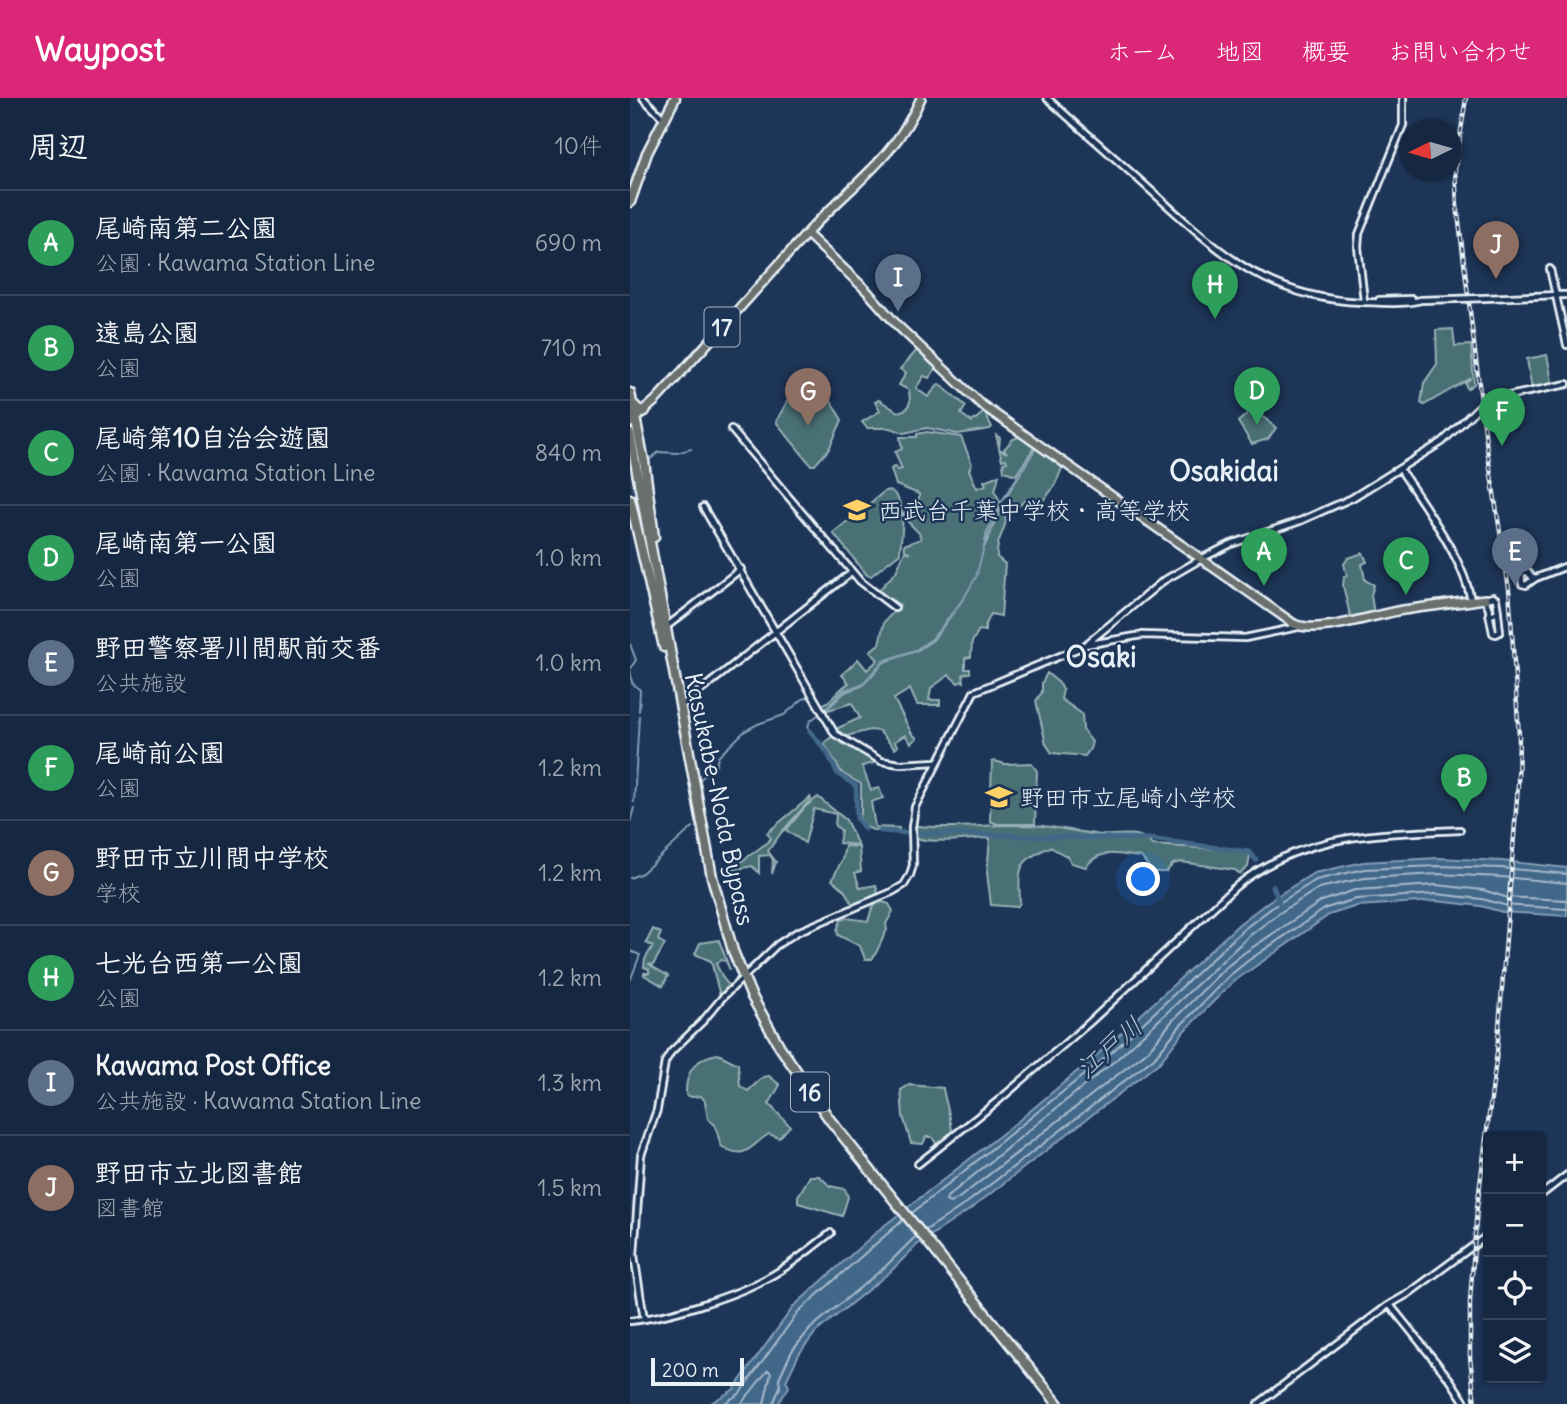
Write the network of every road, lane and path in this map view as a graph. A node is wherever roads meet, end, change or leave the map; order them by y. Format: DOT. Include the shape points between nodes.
graph roads {
  1 [pos="643,98"];
  2 [pos="673,98"];
  3 [pos="921,98"];
  4 [pos="1047,98"];
  5 [pos="1403,98"];
  6 [pos="662,117"];
  7 [pos="630,188"];
  8 [pos="630,202"];
  9 [pos="807,234"];
  10 [pos="1550,269"];
  11 [pos="1558,295"];
  12 [pos="1567,295"];
  13 [pos="1364,302"];
  14 [pos="1567,345"];
  15 [pos="1567,384"];
  16 [pos="630,393"];
  17 [pos="632,403"];
  18 [pos="645,411"];
  19 [pos="633,421"];
  20 [pos="731,429"];
  21 [pos="630,434"];
  22 [pos="630,456"];
  23 [pos="1400,469"];
  24 [pos="630,499"];
  25 [pos="703,507"];
  26 [pos="645,529"];
  27 [pos="1201,559"];
  28 [pos="1567,566"];
  29 [pos="741,569"];
  30 [pos="852,572"];
  31 [pos="1536,578"];
  32 [pos="1487,599"];
  33 [pos="1471,601"];
  34 [pos="895,608"];
  35 [pos="1489,612"];
  36 [pos="1498,612"];
  37 [pos="1299,626"];
  38 [pos="666,627"];
  39 [pos="778,631"];
  40 [pos="1084,646"];
  41 [pos="666,653"];
  42 [pos="680,706"];
  43 [pos="937,762"];
  44 [pos="1460,830"];
  45 [pos="742,979"];
  46 [pos="918,1164"];
  47 [pos="1567,1175"];
  48 [pos="1542,1194"];
  49 [pos="831,1233"];
  50 [pos="1483,1239"];
  51 [pos="1390,1304"];
  52 [pos="644,1319"];
  53 [pos="630,1321"];
  54 [pos="1056,1404"];
  55 [pos="1258,1404"];
  56 [pos="1466,1404"];
  1 -- 6 [label="street"];
  2 -- 6 [label="highway"];
  3 -- 9 [label="main road, 17" via="884,159"];
  4 -- 13 [label="street" via="1242,267 1304,294"];
  5 -- 13 [label="street" via="1402,127 1359,234"];
  6 -- 7 [label="highway"];
  6 -- 8 [label="highway"];
  9 -- 18 [label="main road, 17"];
  9 -- 27 [label="main road" via="982,405"];
  10 -- 11 [label="street"];
  11 -- 12 [label="street"];
  11 -- 13 [label="street, bridge"];
  11 -- 14 [label="street"];
  15 -- 23 [label="street" via="1485,401 1442,442"];
  16 -- 17 [label="highway, 16"];
  17 -- 18 [label="highway"];
  17 -- 19 [label="highway, 16"];
  18 -- 19 [label="main road, 17"];
  19 -- 38 [label="highway, 16" via="648,485"];
  20 -- 30 [label="street"];
  21 -- 26 [label="highway, Kasukabe-Noda Bypass / 16"];
  22 -- 26 [label="highway, Kasukabe-Noda Bypass / 16"];
  23 -- 27 [label="street" via="1326,510"];
  23 -- 33 [label="street" via="1459,564"];
  24 -- 41 [label="highway, 16"];
  25 -- 29 [label="street"];
  26 -- 38 [label="highway, Kasukabe-Noda Bypass / 16"];
  26 -- 41 [label="highway, Kasukabe-Noda Bypass / 16"];
  27 -- 37 [label="main road"];
  27 -- 40 [label="street" via="1163,581"];
  28 -- 31 [label="street"];
  29 -- 38 [label="street"];
  29 -- 39 [label="street"];
  30 -- 34 [label="street"];
  30 -- 39 [label="street"];
  32 -- 33 [label="main road"];
  32 -- 35 [label="street"];
  32 -- 36 [label="street" via="1496,599"];
  33 -- 37 [label="main road" via="1339,624"];
  35 -- 36 [label="street"];
  35 -- 36 [label="street" via="1496,634 1500,632"];
  37 -- 40 [label="street" via="1245,638 1142,635"];
  38 -- 42 [label="highway, Kasukabe-Noda Bypass / 16"];
  39 -- 42 [label="street"];
  39 -- 43 [label="street" via="835,734 881,761"];
  40 -- 43 [label="street" via="974,692"];
  41 -- 45 [label="highway, Kasukabe-Noda Bypass / 16" via="708,880"];
  42 -- 45 [label="highway, Kasukabe-Noda Bypass / 16" via="712,877"];
  43 -- 45 [label="street" via="913,813 913,865 904,885 790,935"];
  44 -- 46 [label="street" via="1355,836 1295,852 1260,870 1234,888 1090,1022"];
  45 -- 52 [label="street" via="664,1064 657,1110 640,1166 634,1255"];
  45 -- 54 [label="highway, Kasukabe-Noda Bypass / 16" via="776,1049 809,1098"];
  47 -- 48 [label="street"];
  49 -- 52 [label="street" via="762,1281"];
  50 -- 51 [label="street"];
  51 -- 55 [label="street"];
  51 -- 56 [label="street"];
  52 -- 53 [label="street"];
}
